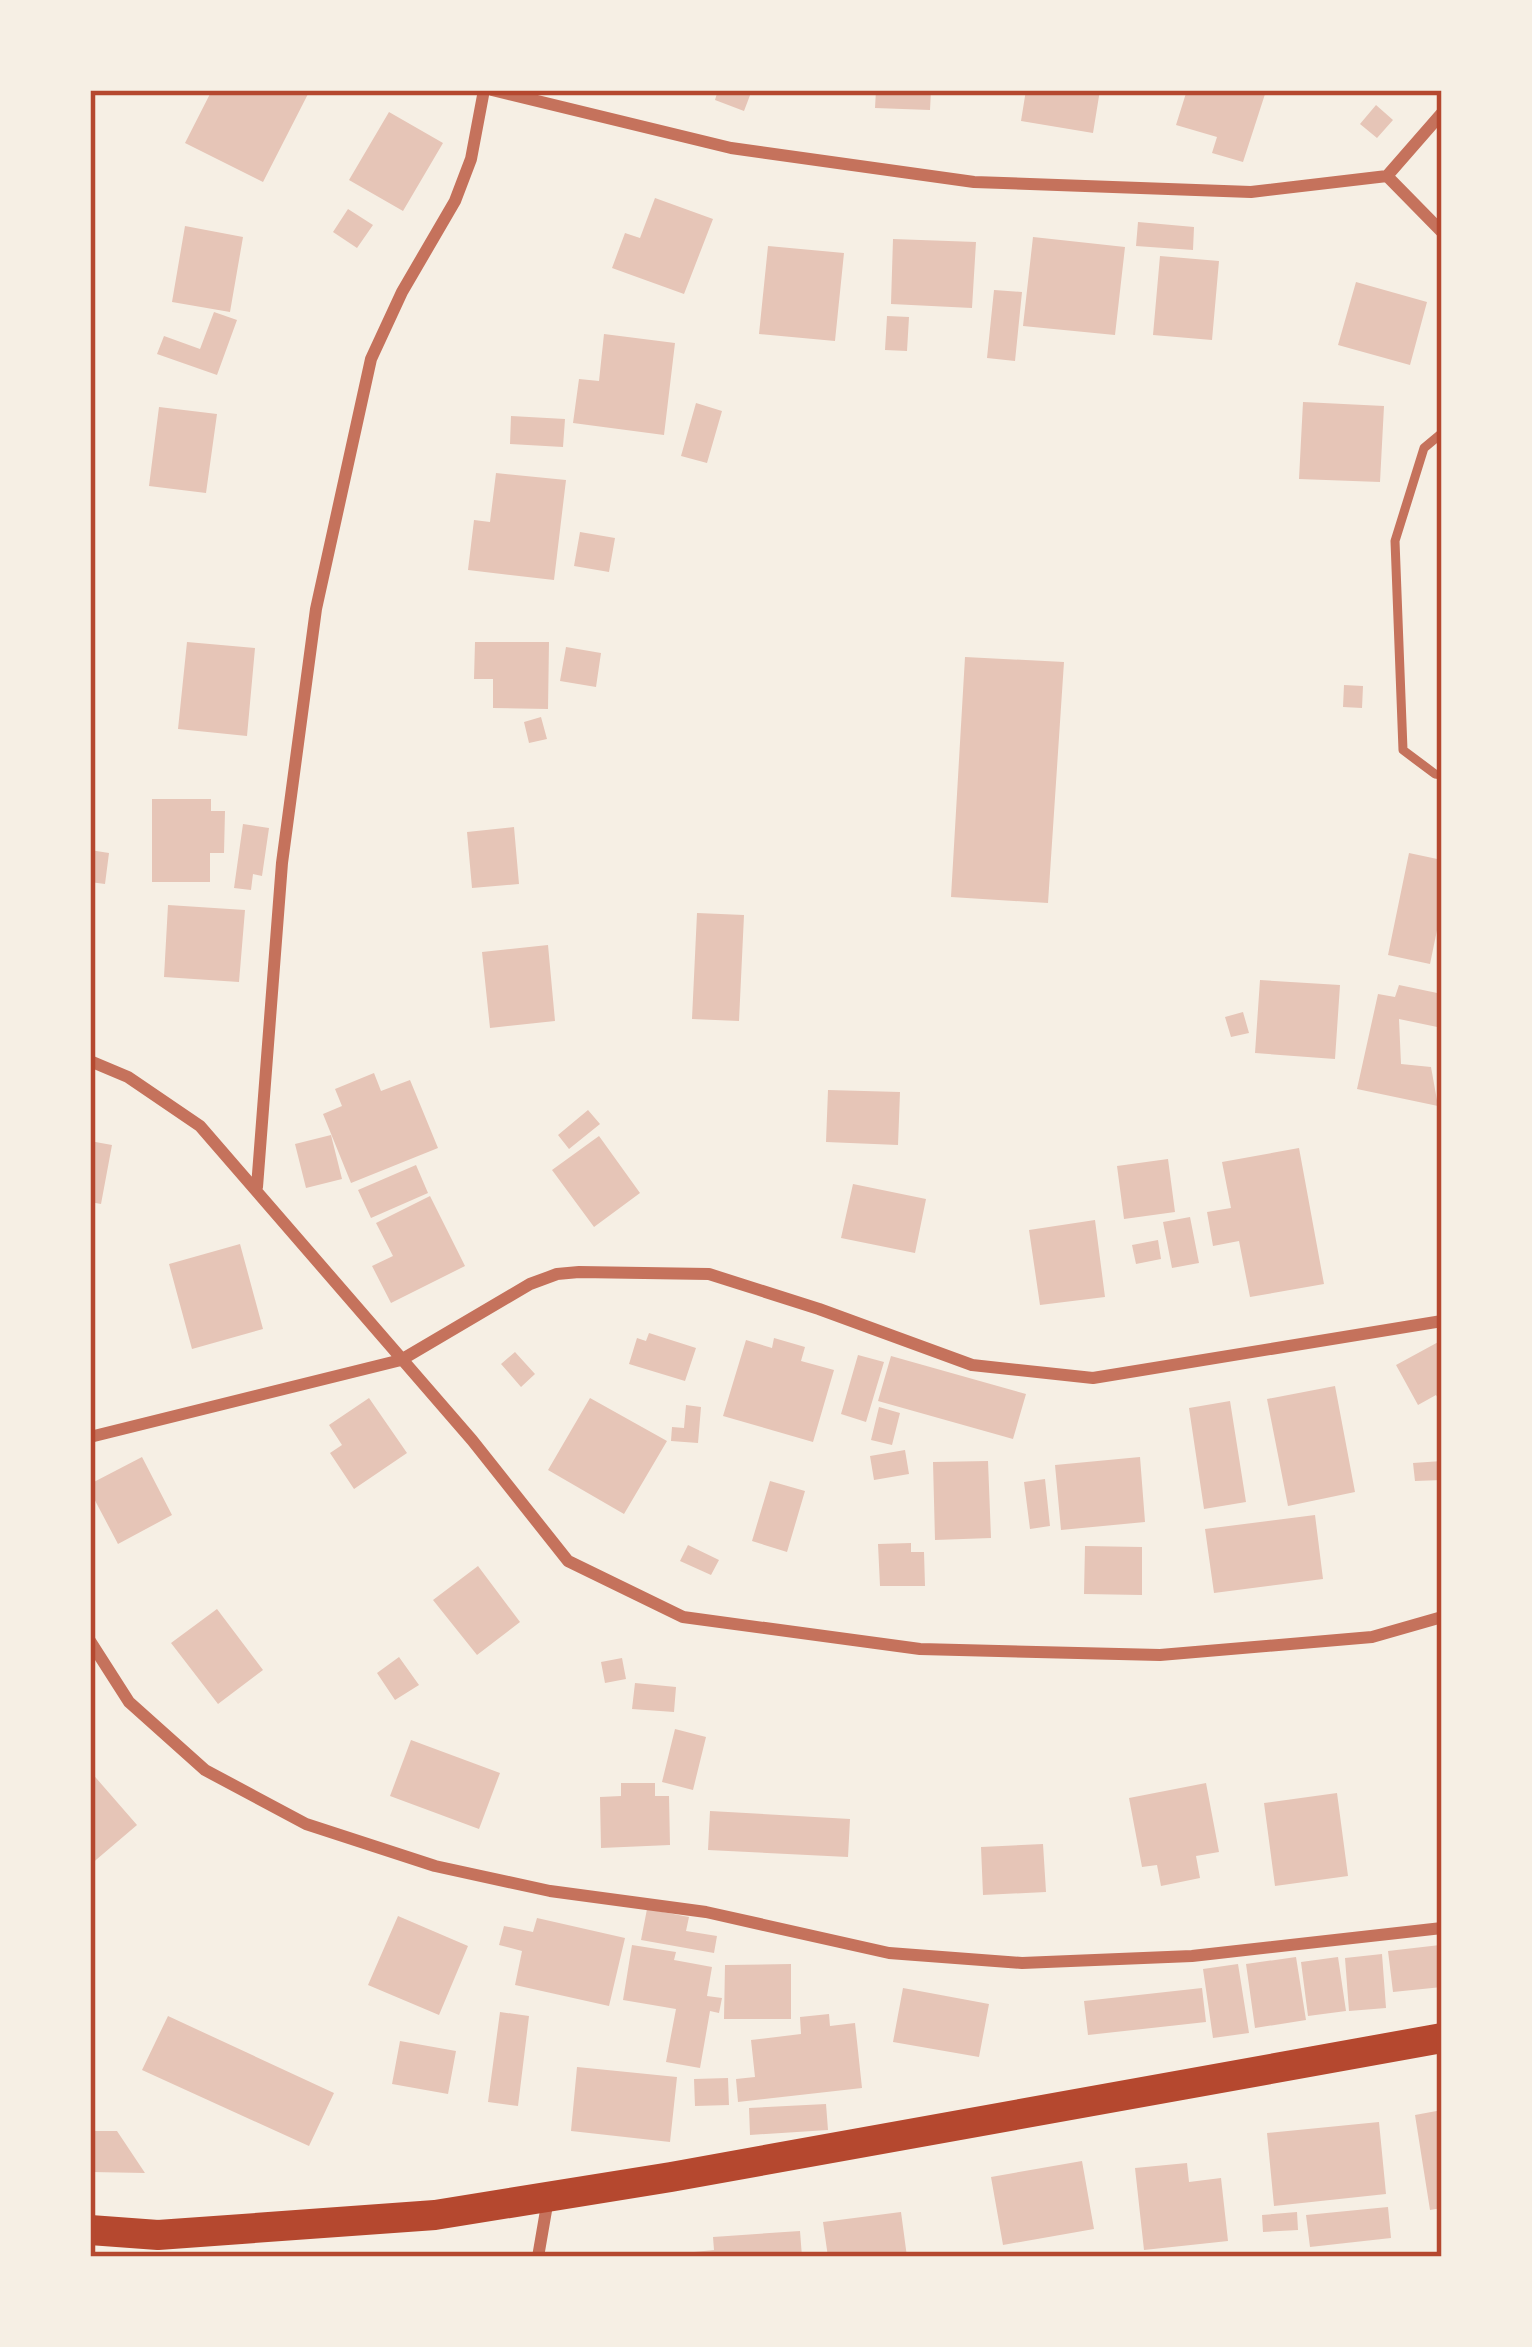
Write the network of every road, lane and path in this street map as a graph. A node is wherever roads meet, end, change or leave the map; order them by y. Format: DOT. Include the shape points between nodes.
graph roads {
  1 [pos="488,90"];
  2 [pos="1442,113"];
  3 [pos="1387,176"];
  4 [pos="1442,232"];
  5 [pos="1442,433"];
  6 [pos="1442,775"];
  7 [pos="90,1061"];
  8 [pos="256,1187"];
  9 [pos="1442,1321"];
  10 [pos="401,1360"];
  11 [pos="90,1437"];
  12 [pos="1442,1617"];
  13 [pos="90,1641"];
  14 [pos="1442,1928"];
  15 [pos="1442,2038"];
  16 [pos="548,2199"];
  17 [pos="90,2230"];
  18 [pos="538,2257"];
  1 -- 3 [label="street" via="731,148 974,182 1250,192"];
  1 -- 8 [label="street" via="454,201 370,359 316,609 282,863"];
  2 -- 3 [label="street"];
  3 -- 4 [label="street"];
  5 -- 6 [label="lane" via="1424,448 1395,541 1403,750"];
  7 -- 8 [label="street" via="200,1126"];
  8 -- 10 [label="street"];
  9 -- 10 [label="street" via="1093,1378 972,1365 709,1274 579,1272 530,1285"];
  10 -- 11 [label="street"];
  10 -- 12 [label="street" via="568,1561 683,1617 920,1649 1160,1655 1372,1636"];
  13 -- 14 [label="street" via="129,1702 206,1769 246,1792 306,1824 435,1866 550,1891 706,1912 890,1953 1022,1963 1192,1956"];
  15 -- 16 [label="main road"];
  16 -- 17 [label="main road" via="158,2235"];
  16 -- 18 [label="street"];
}
